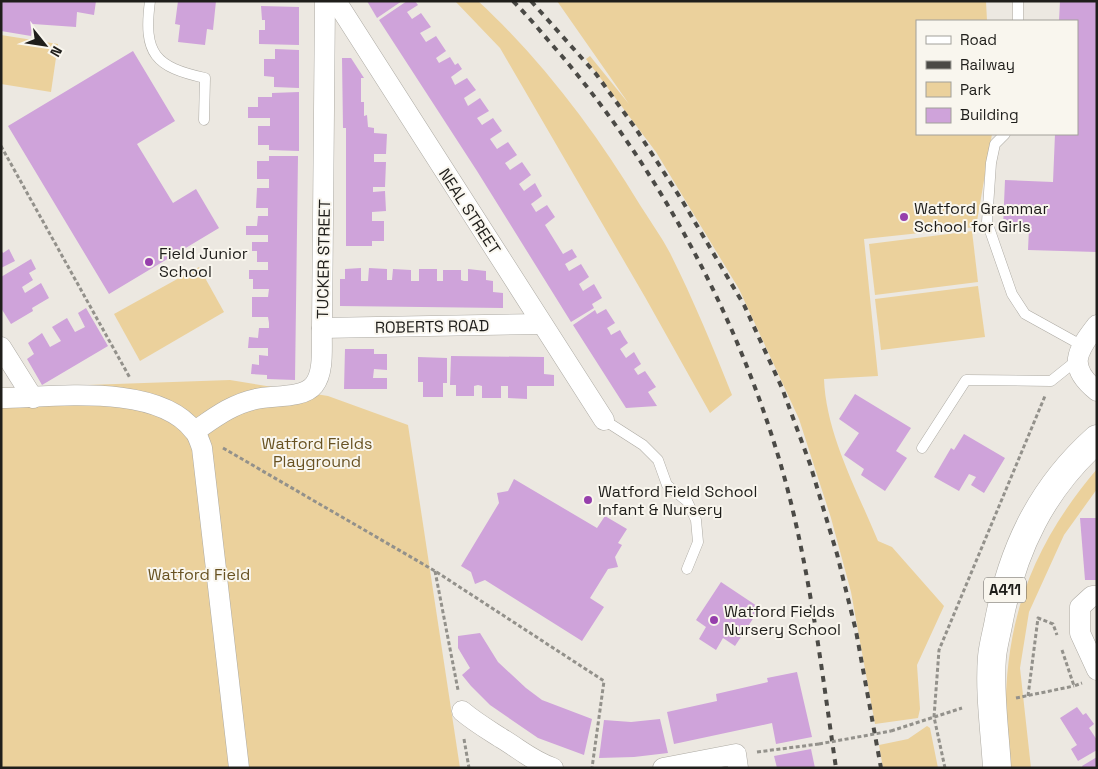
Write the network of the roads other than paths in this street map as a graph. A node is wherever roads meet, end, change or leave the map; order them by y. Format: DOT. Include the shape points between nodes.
graph roads {
  1 [pos="150,1"];
  2 [pos="325,1"];
  3 [pos="336,1"];
  4 [pos="1018,1"];
  5 [pos="1018,20"];
  6 [pos="204,120"];
  7 [pos="1004,135"];
  8 [pos="542,324"];
  9 [pos="1097,324"];
  10 [pos="322,328"];
  11 [pos="1,347"];
  12 [pos="1079,353"];
  13 [pos="1097,391"];
  14 [pos="1,398"];
  15 [pos="33,398"];
  16 [pos="604,420"];
  17 [pos="195,431"];
  18 [pos="1097,439"];
  19 [pos="922,448"];
  20 [pos="686,569"];
  21 [pos="1097,596"];
  22 [pos="1093,676"];
  23 [pos="462,711"];
  24 [pos="738,761"];
  25 [pos="239,768"];
  26 [pos="553,768"];
  27 [pos="663,768"];
  28 [pos="997,768"];
  1 -- 6 [label="lane" via="151,49 162,64 177,72 205,78"];
  2 -- 10 [label="street, TUCKER STREET"];
  3 -- 8 [label="street, NEAL STREET"];
  4 -- 5 [label="lane"];
  7 -- 12 [label="lane" via="995,144 991,163 987,222 1012,294 1025,314"];
  8 -- 10 [label="street, ROBERTS ROAD"];
  8 -- 16 [label="street, NEAL STREET"];
  9 -- 12 [label="street"];
  10 -- 17 [label="street, TUCKER STREET" via="320,370 316,383 309,390 256,399 228,408"];
  11 -- 15 [label="street"];
  12 -- 13 [label="street" via="1082,379"];
  12 -- 19 [label="lane" via="1051,381 966,380"];
  14 -- 15 [label="street"];
  15 -- 17 [label="street" via="117,397 142,400 169,411"];
  16 -- 20 [label="lane" via="643,445 658,460 667,485 687,501 696,520 698,542"];
  17 -- 25 [label="street" via="202,448"];
  18 -- 28 [label="main road, A411" via="1081,453 1046,496 1020,543 1004,592 992,657"];
  21 -- 22 [label="street" via="1092,596 1080,607 1080,633"];
  23 -- 26 [label="street" via="532,760"];
  24 -- 27 [label="street"];
}
